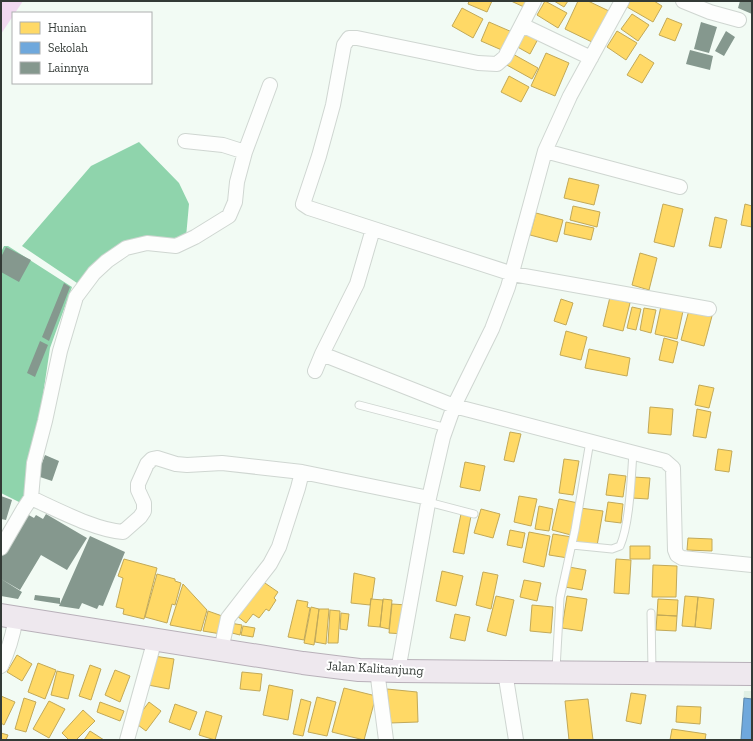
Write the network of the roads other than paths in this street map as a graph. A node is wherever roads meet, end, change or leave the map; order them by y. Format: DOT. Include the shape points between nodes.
graph roads {
  1 [pos="534,1"];
  2 [pos="622,1"];
  3 [pos="683,1"];
  4 [pos="739,20"];
  5 [pos="522,25"];
  6 [pos="591,58"];
  7 [pos="270,85"];
  8 [pos="185,141"];
  9 [pos="545,151"];
  10 [pos="245,152"];
  11 [pos="680,187"];
  12 [pos="373,229"];
  13 [pos="513,274"];
  14 [pos="709,309"];
  15 [pos="322,354"];
  16 [pos="315,371"];
  17 [pos="359,405"];
  18 [pos="454,406"];
  19 [pos="447,428"];
  20 [pos="590,441"];
  21 [pos="633,453"];
  22 [pos="302,472"];
  23 [pos="31,498"];
  24 [pos="428,500"];
  25 [pos="474,514"];
  26 [pos="572,545"];
  27 [pos="1,548"];
  28 [pos="752,565"];
  29 [pos="651,614"];
  30 [pos="8,616"];
  31 [pos="156,639"];
  32 [pos="221,650"];
  33 [pos="1,666"];
  34 [pos="377,670"];
  35 [pos="398,671"];
  36 [pos="555,671"];
  37 [pos="505,672"];
  38 [pos="652,672"];
  39 [pos="752,674"];
  40 [pos="127,740"];
  41 [pos="386,740"];
  42 [pos="516,740"];
  1 -- 5 [label="street"];
  2 -- 6 [label="street"];
  3 -- 4 [label="street"];
  5 -- 6 [label="street"];
  5 -- 12 [label="street" via="505,57 497,64 478,63 349,38 344,45 333,105 303,204"];
  6 -- 9 [label="street"];
  7 -- 10 [label="street"];
  8 -- 10 [label="street"];
  9 -- 11 [label="street"];
  9 -- 13 [label="street"];
  10 -- 23 [label="street" via="230,216 176,246 147,243 126,248 94,273 76,297 60,351 34,463"];
  12 -- 13 [label="street"];
  12 -- 15 [label="street" via="357,284"];
  13 -- 14 [label="street"];
  13 -- 18 [label="street" via="492,329"];
  15 -- 16 [label="street"];
  15 -- 18 [label="street"];
  17 -- 19 [label="lane"];
  18 -- 19 [label="street"];
  18 -- 20 [label="street"];
  19 -- 24 [label="street"];
  20 -- 21 [label="street"];
  20 -- 26 [label="lane"];
  21 -- 26 [label="lane" via="626,524 620,546 612,550"];
  21 -- 28 [label="street" via="665,461 673,468 674,550 677,555 682,558"];
  22 -- 23 [label="street" via="222,463 187,465 152,459 138,484 144,511 123,532 88,523"];
  22 -- 24 [label="street"];
  22 -- 32 [label="street" via="280,546 270,564 228,618"];
  23 -- 27 [label="street"];
  24 -- 25 [label="lane"];
  24 -- 35 [label="street"];
  26 -- 36 [label="lane" via="560,598"];
  29 -- 38 [label="lane"];
  30 -- 31 [label="main road, Jalan Kalitanjung"];
  30 -- 33 [label="street" via="12,638"];
  31 -- 32 [label="main road, Jalan Kalitanjung"];
  31 -- 40 [label="street"];
  32 -- 34 [label="main road, Jalan Kalitanjung" via="303,663"];
  34 -- 35 [label="main road, Jalan Kalitanjung"];
  34 -- 41 [label="street"];
  35 -- 37 [label="main road, Jalan Kalitanjung"];
  36 -- 37 [label="main road, Jalan Kalitanjung"];
  36 -- 38 [label="main road, Jalan Kalitanjung"];
  37 -- 42 [label="street"];
  38 -- 39 [label="main road, Jalan Kalitanjung"];
}
